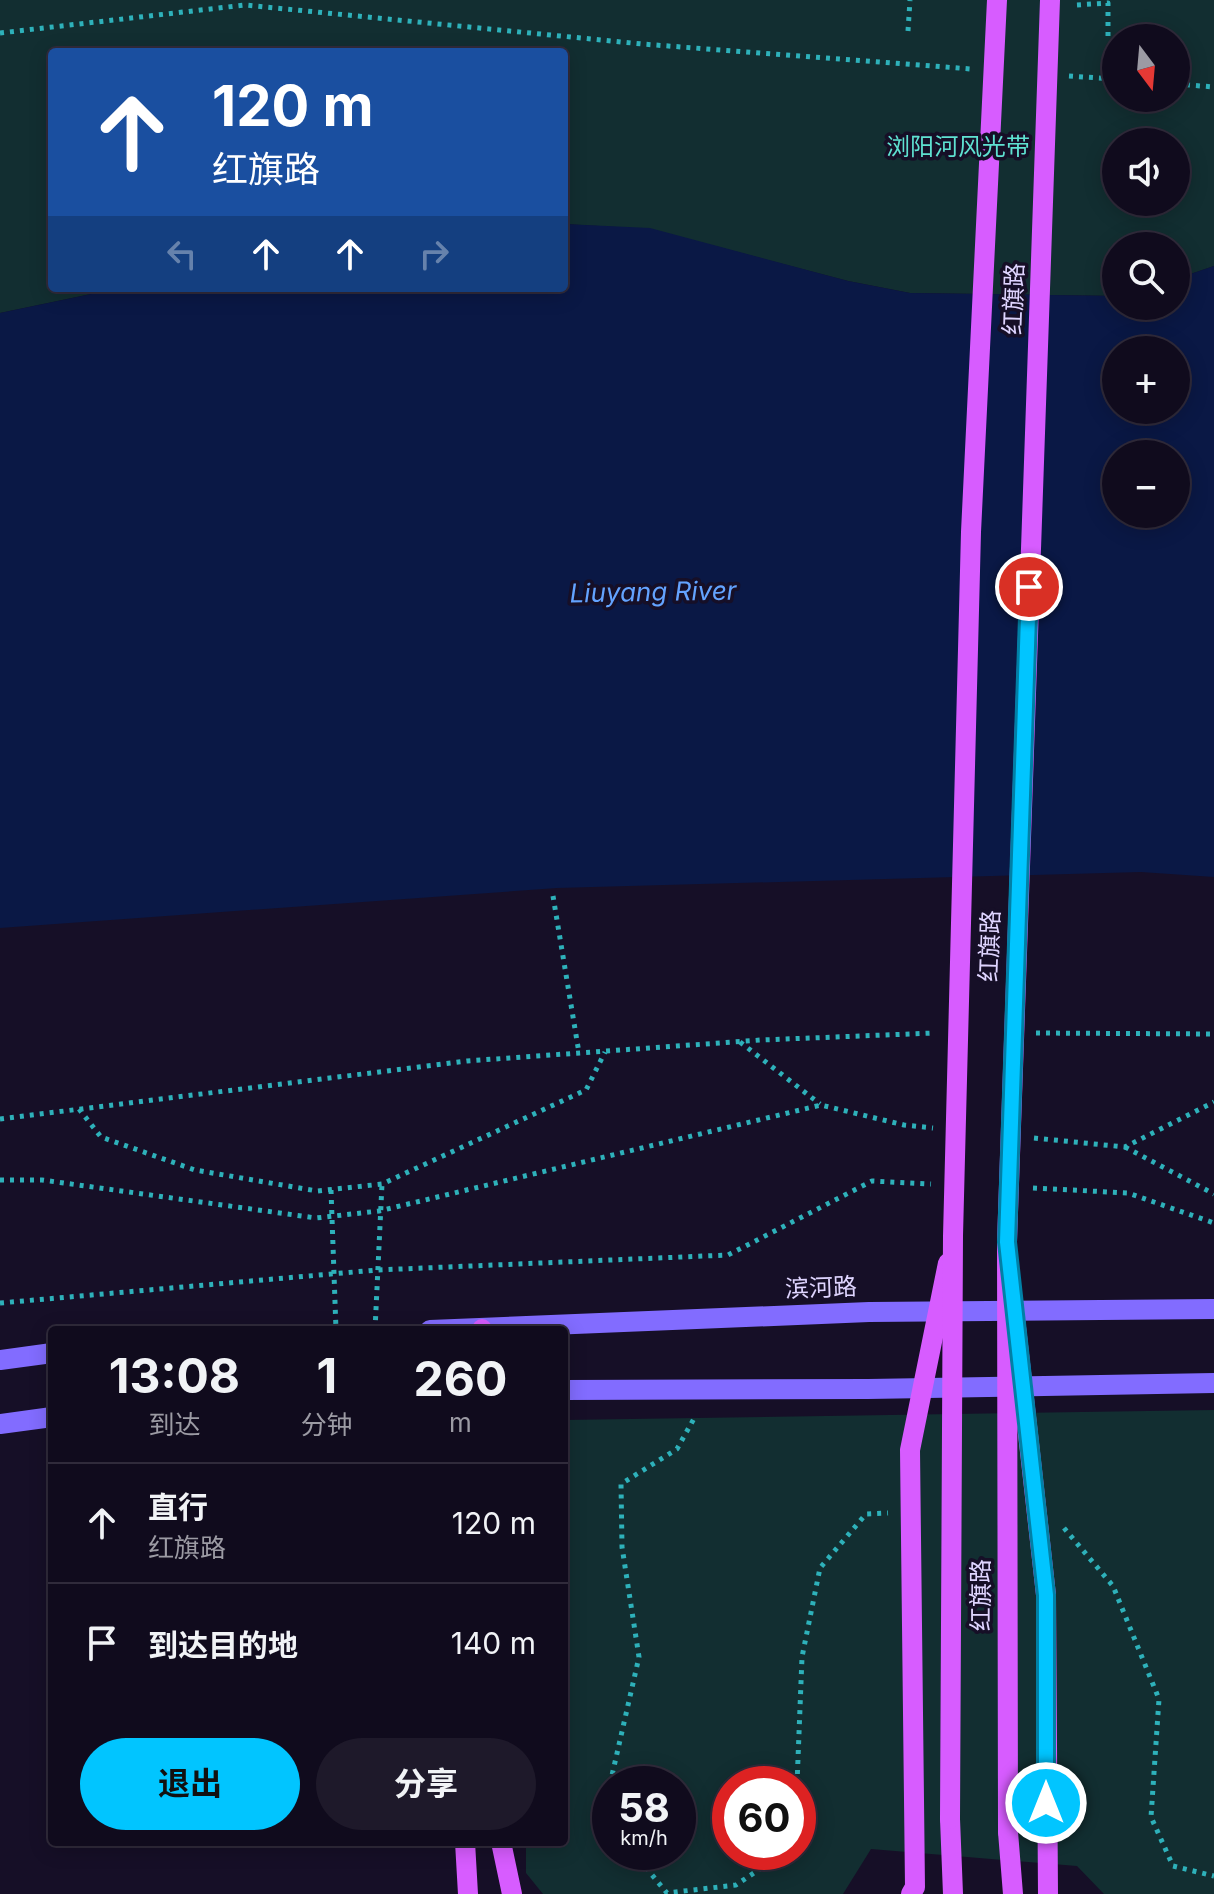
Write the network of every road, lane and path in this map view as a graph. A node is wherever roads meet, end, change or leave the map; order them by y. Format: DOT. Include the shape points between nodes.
graph roads {
  1 [pos="910,0"];
  2 [pos="997,0"];
  3 [pos="1050,0"];
  4 [pos="1077,5"];
  5 [pos="1108,24"];
  6 [pos="908,31"];
  7 [pos="0,33"];
  8 [pos="974,69"];
  9 [pos="1053,75"];
  10 [pos="1102,78"];
  11 [pos="1190,85"];
  12 [pos="1214,87"];
  13 [pos="553,896"];
  14 [pos="950,1033"];
  15 [pos="1027,1033"];
  16 [pos="1214,1034"];
  17 [pos="740,1042"];
  18 [pos="606,1051"];
  19 [pos="579,1053"];
  20 [pos="1214,1102"];
  21 [pos="821,1105"];
  22 [pos="79,1109"];
  23 [pos="0,1119"];
  24 [pos="935,1128"];
  25 [pos="1030,1138"];
  26 [pos="1125,1147"];
  27 [pos="0,1180"];
  28 [pos="382,1184"];
  29 [pos="932,1184"];
  30 [pos="1023,1188"];
  31 [pos="331,1190"];
  32 [pos="1214,1194"];
  33 [pos="379,1211"];
  34 [pos="329,1217"];
  35 [pos="1214,1223"];
  36 [pos="953,1236"];
  37 [pos="1007,1242"];
  38 [pos="377,1270"];
  39 [pos="333,1275"];
  40 [pos="0,1303"];
  41 [pos="1214,1309"];
  42 [pos="336,1326"];
  43 [pos="375,1326"];
  44 [pos="568,1326"];
  45 [pos="48,1354"];
  46 [pos="0,1360"];
  47 [pos="1214,1383"];
  48 [pos="710,1389"];
  49 [pos="568,1390"];
  50 [pos="48,1418"];
  51 [pos="0,1424"];
  52 [pos="614,1766"];
  53 [pos="465,1846"];
  54 [pos="502,1846"];
  55 [pos="648,1870"];
  56 [pos="758,1870"];
  57 [pos="468,1894"];
  58 [pos="512,1894"];
  59 [pos="911,1894"];
  60 [pos="953,1894"];
  61 [pos="1013,1894"];
  62 [pos="1048,1894"];
  1 -- 6 [label="path"];
  2 -- 36 [label="main road, 红旗路, bridge" via="971,532"];
  3 -- 37 [label="main road, 红旗路, bridge"];
  4 -- 5 [label="path" via="1108,3"];
  7 -- 8 [label="path" via="245,5 642,44"];
  9 -- 10 [label="path"];
  11 -- 12 [label="path"];
  13 -- 19 [label="path"];
  14 -- 17 [label="path"];
  15 -- 16 [label="path"];
  17 -- 18 [label="path"];
  17 -- 21 [label="path"];
  18 -- 19 [label="path"];
  18 -- 28 [label="path" via="586,1090"];
  19 -- 22 [label="path" via="467,1061"];
  20 -- 26 [label="path"];
  21 -- 24 [label="path"];
  21 -- 33 [label="path"];
  22 -- 23 [label="path"];
  22 -- 31 [label="path" via="101,1137 195,1170"];
  25 -- 26 [label="path"];
  26 -- 32 [label="path"];
  27 -- 34 [label="path" via="42,1180"];
  28 -- 31 [label="path"];
  28 -- 33 [label="path"];
  29 -- 38 [label="path" via="872,1181 728,1255"];
  30 -- 35 [label="path" via="1128,1193"];
  31 -- 34 [label="path"];
  33 -- 34 [label="path"];
  33 -- 38 [label="path"];
  34 -- 39 [label="path"];
  36 -- 59 [label="main road" via="910,1450 915,1795"];
  36 -- 60 [label="main road, 红旗路, bridge"];
  37 -- 61 [label="main road, 红旗路, bridge" via="1008,1832"];
  37 -- 62 [label="main road" via="1046,1595"];
  38 -- 39 [label="path"];
  38 -- 43 [label="path"];
  39 -- 40 [label="path"];
  39 -- 42 [label="path"];
  41 -- 44 [label="main road, 滨河路" via="869,1312"];
  45 -- 46 [label="main road"];
  47 -- 48 [label="main road"];
  48 -- 49 [label="main road"];
  48 -- 52 [label="path" via="677,1449 621,1484 622,1547 639,1657"];
  50 -- 51 [label="main road"];
  53 -- 57 [label="main road"];
  54 -- 58 [label="main road"];
  55 -- 56 [label="path" via="667,1893 736,1885"];
}
